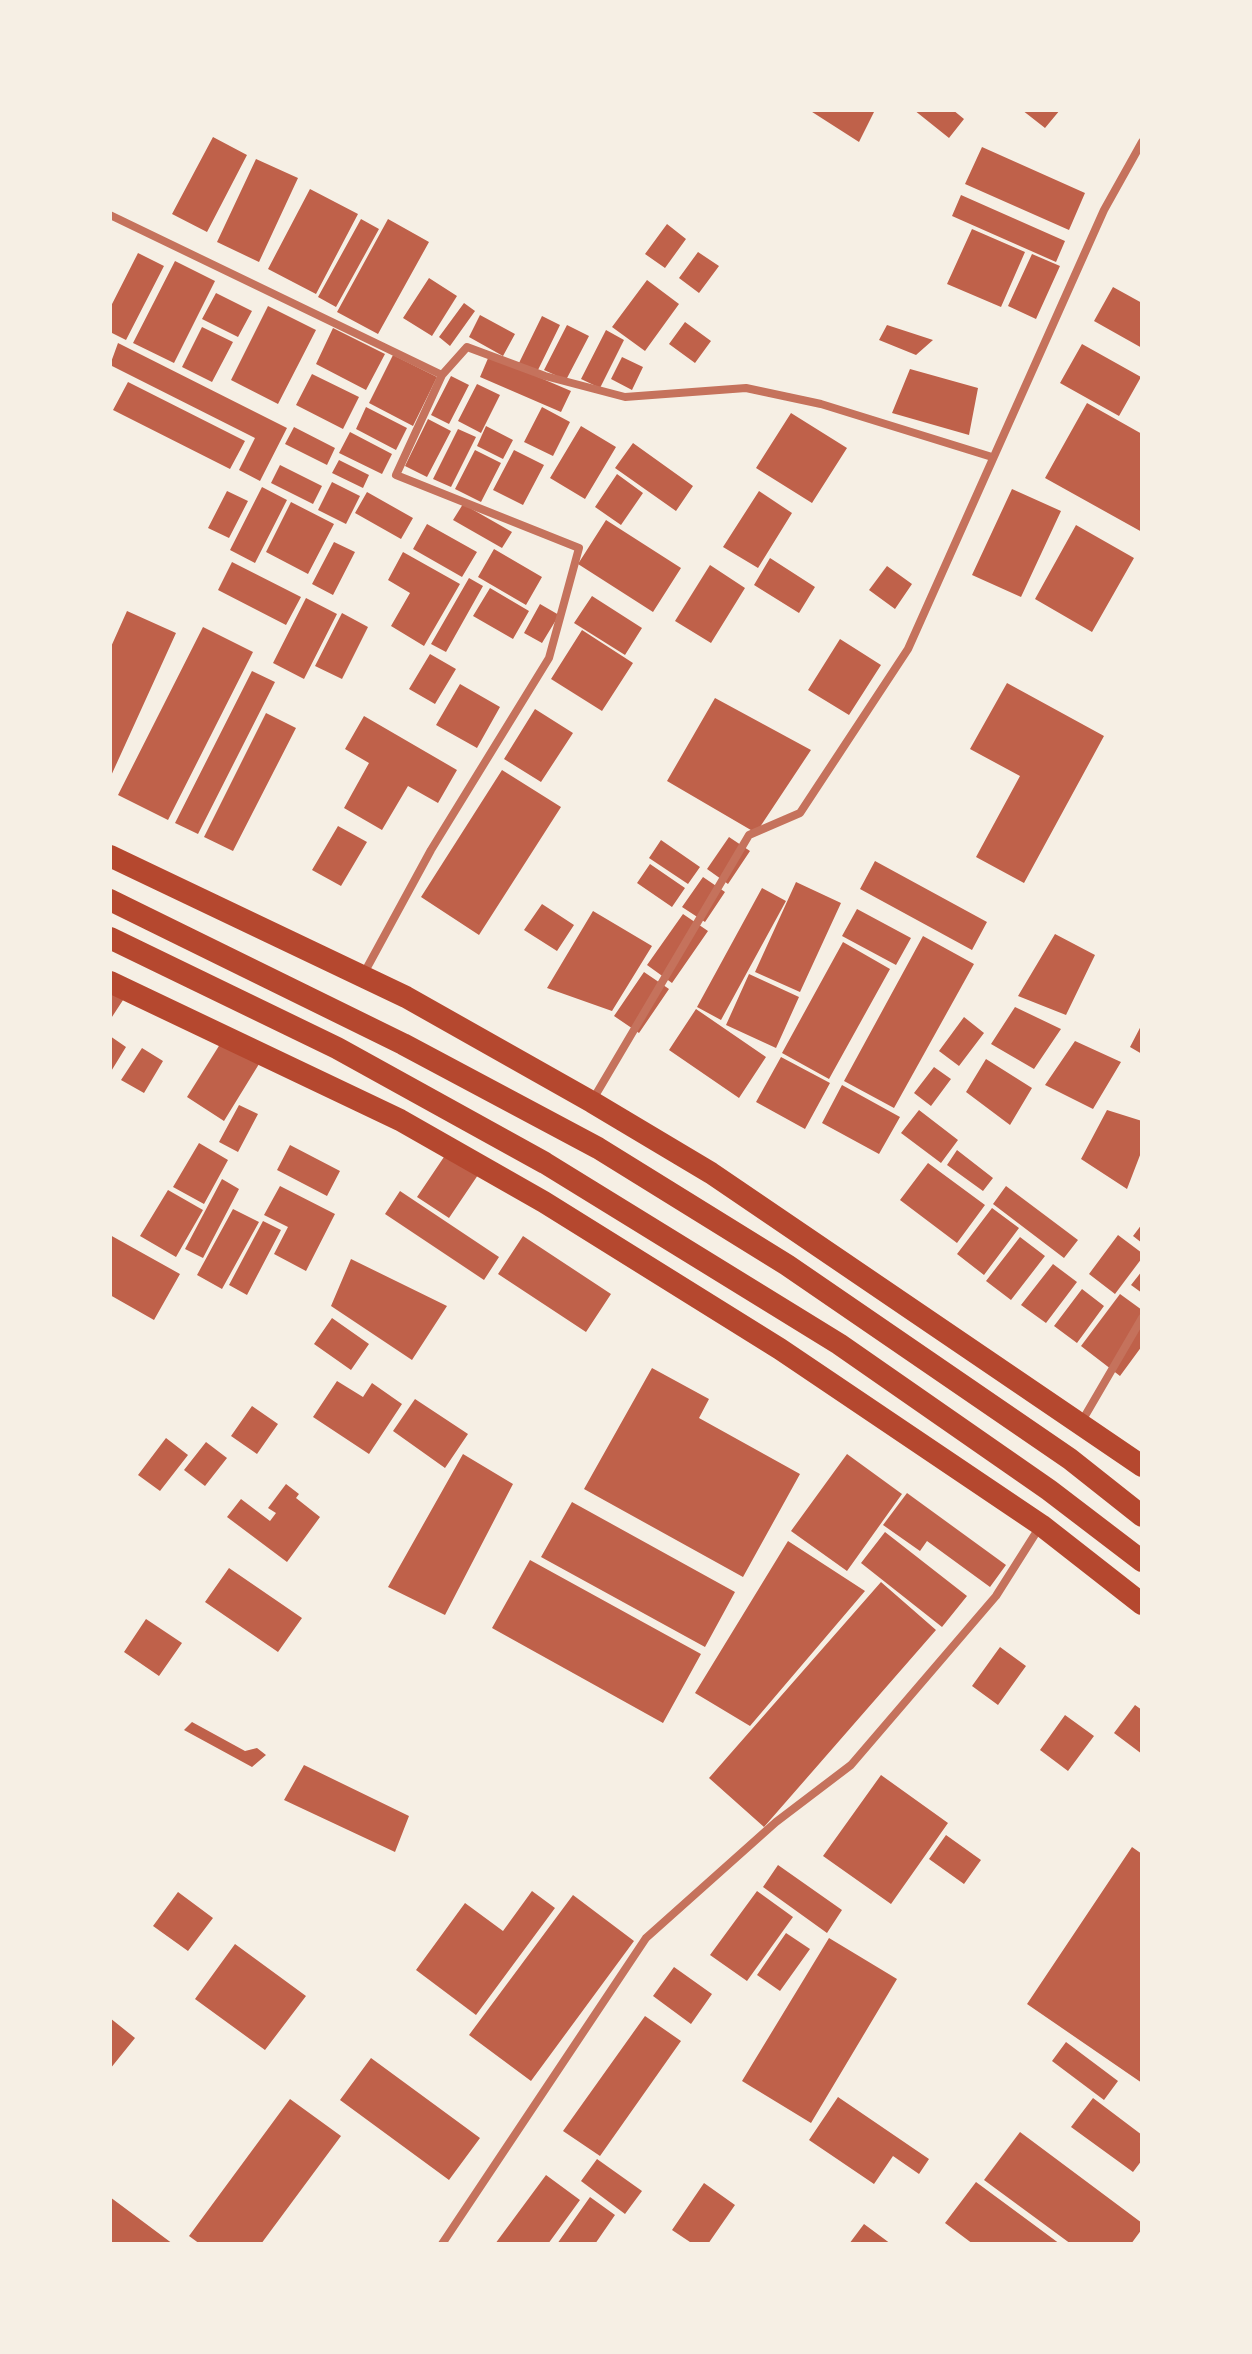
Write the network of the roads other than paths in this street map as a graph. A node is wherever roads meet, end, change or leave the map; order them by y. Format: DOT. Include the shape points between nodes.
graph roads {
  1 [pos="1142,142"];
  2 [pos="110,215"];
  3 [pos="442,375"];
  4 [pos="992,457"];
  5 [pos="110,856"];
  6 [pos="110,900"];
  7 [pos="110,938"];
  8 [pos="363,976"];
  9 [pos="110,982"];
  10 [pos="592,1102"];
  11 [pos="1142,1318"];
  12 [pos="1080,1424"];
  13 [pos="1142,1466"];
  14 [pos="1142,1516"];
  15 [pos="1041,1525"];
  16 [pos="1142,1561"];
  17 [pos="1142,1604"];
  18 [pos="442,2244"];
  1 -- 4 [label="street" via="1104,210"];
  2 -- 3 [label="street"];
  3 -- 4 [label="street" via="467,347 545,376 625,397 746,388 821,404"];
  3 -- 8 [label="street" via="396,475 579,548 549,658 431,850"];
  4 -- 10 [label="street" via="908,649 800,813 749,835"];
  5 -- 8 [label="highway"];
  6 -- 14 [label="highway" via="403,1044 598,1148 787,1265 1070,1459"];
  7 -- 16 [label="highway" via="337,1048 570,1178 839,1344"];
  8 -- 10 [label="highway"];
  9 -- 15 [label="highway" via="400,1120 544,1202 780,1349"];
  10 -- 12 [label="highway" via="711,1173"];
  11 -- 12 [label="street"];
  12 -- 13 [label="highway"];
  15 -- 17 [label="highway"];
  15 -- 18 [label="street" via="996,1596 851,1765 776,1822 646,1938"];
}
